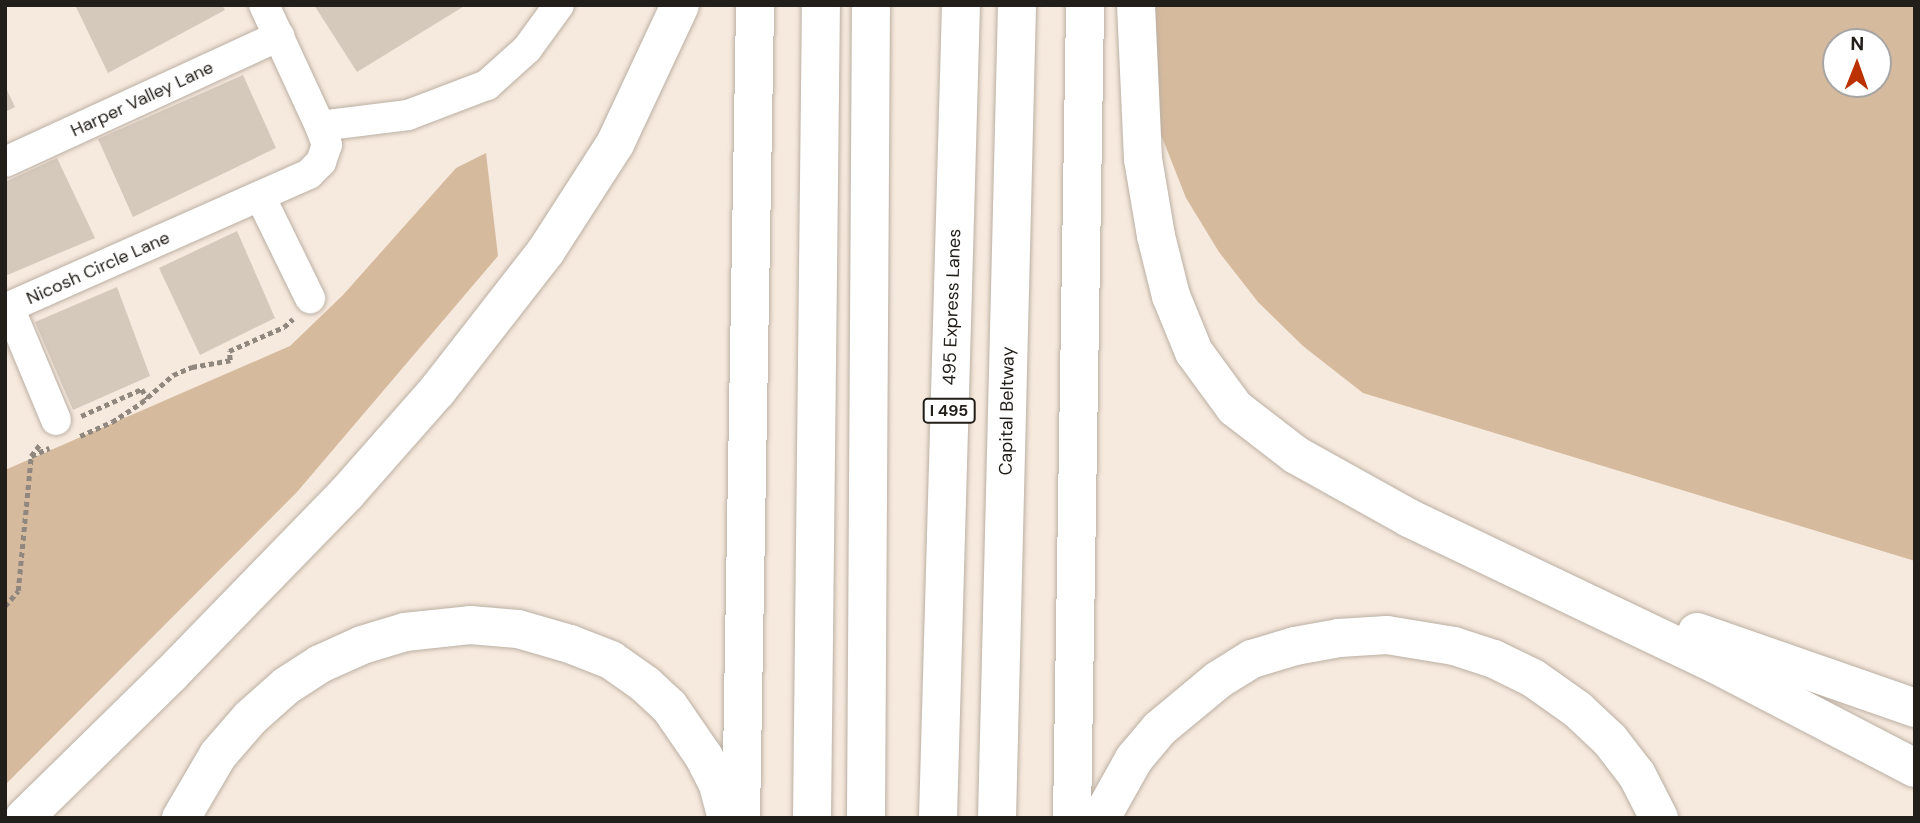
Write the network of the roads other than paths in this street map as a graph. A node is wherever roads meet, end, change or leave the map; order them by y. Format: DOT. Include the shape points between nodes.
graph roads {
  1 [pos="264,5"];
  2 [pos="559,5"];
  3 [pos="680,5"];
  4 [pos="755,5"];
  5 [pos="821,5"];
  6 [pos="871,5"];
  7 [pos="961,5"];
  8 [pos="1017,5"];
  9 [pos="1085,5"];
  10 [pos="1136,5"];
  11 [pos="279,36"];
  12 [pos="320,126"];
  13 [pos="5,162"];
  14 [pos="260,196"];
  15 [pos="310,298"];
  16 [pos="61,435"];
  17 [pos="1513,568"];
  18 [pos="1915,708"];
  19 [pos="1915,768"];
  20 [pos="24,818"];
  21 [pos="181,818"];
  22 [pos="727,818"];
  23 [pos="741,818"];
  24 [pos="812,818"];
  25 [pos="866,818"];
  26 [pos="939,818"];
  27 [pos="997,818"];
  28 [pos="1072,818"];
  29 [pos="1101,818"];
  30 [pos="1660,818"];
  1 -- 11 [label="street, Nicosh Circle Lane"];
  2 -- 12 [label="street" via="527,49 487,85 408,115"];
  3 -- 20 [label="highway" via="615,144 546,251 437,391 319,521"];
  4 -- 23 [label="highway"];
  5 -- 24 [label="highway"];
  6 -- 25 [label="highway"];
  7 -- 26 [label="highway, 495 Express Lanes / I 495"];
  8 -- 27 [label="highway, Capital Beltway"];
  9 -- 28 [label="highway"];
  10 -- 17 [label="highway" via="1143,159 1156,236 1171,296 1195,352 1235,408 1296,455 1409,518"];
  11 -- 12 [label="street, Nicosh Circle Lane"];
  11 -- 13 [label="street, Harper Valley Lane"];
  12 -- 14 [label="street, Nicosh Circle Lane" via="327,145 321,162 309,174"];
  14 -- 15 [label="street"];
  14 -- 16 [label="street, Nicosh Circle Lane" via="9,307"];
  17 -- 18 [label="highway"];
  17 -- 19 [label="highway" via="1714,664"];
  21 -- 22 [label="highway" via="218,755 286,686 362,645 405,632 470,625 518,629 570,644 611,660 645,684 669,706 704,757"];
  29 -- 30 [label="highway" via="1134,760 1159,729 1218,680 1252,659 1295,646 1387,635 1454,646 1533,678 1610,740 1637,775"];
}
